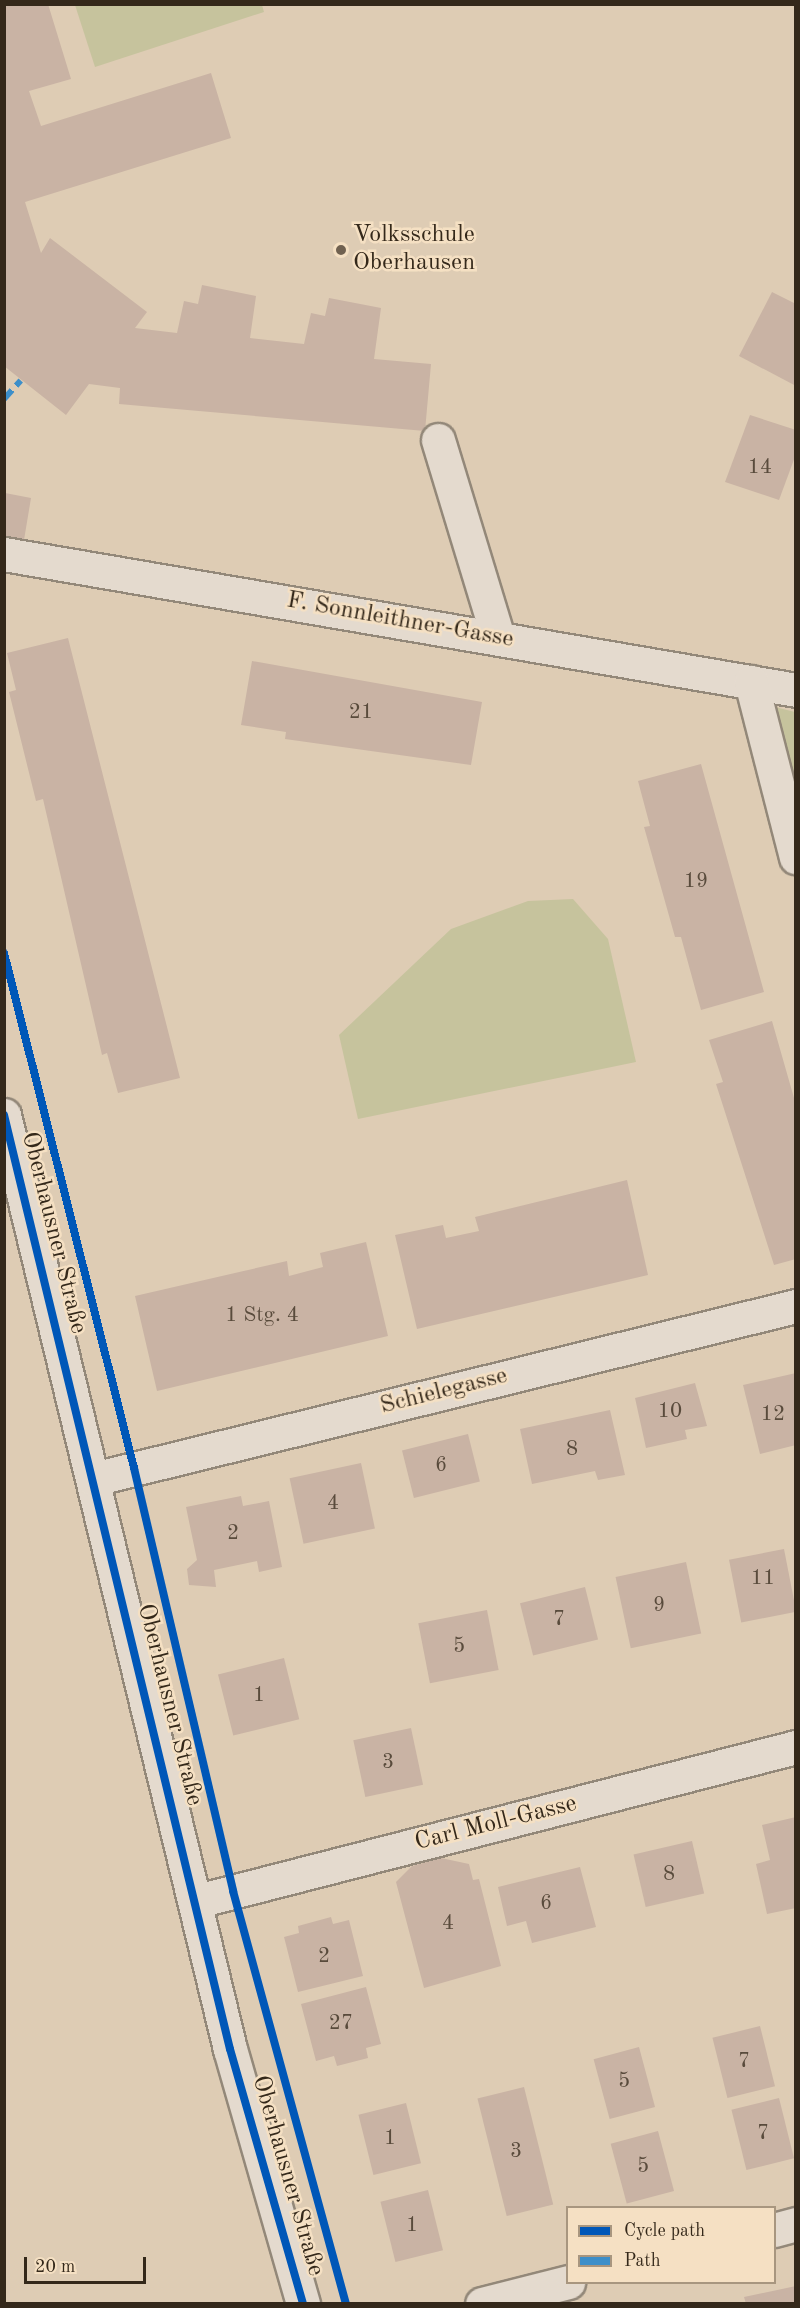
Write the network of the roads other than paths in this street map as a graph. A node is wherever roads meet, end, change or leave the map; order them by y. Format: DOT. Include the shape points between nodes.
graph roads {
  1 [pos="438,440"];
  2 [pos="4,554"];
  3 [pos="498,638"];
  4 [pos="792,679"];
  5 [pos="751,682"];
  6 [pos="795,857"];
  7 [pos="4,1114"];
  8 [pos="795,1306"];
  9 [pos="93,1479"];
  10 [pos="795,1747"];
  11 [pos="197,1901"];
  12 [pos="795,2224"];
  13 [pos="776,2229"];
  14 [pos="566,2282"];
  15 [pos="303,2304"];
  16 [pos="482,2304"];
  1 -- 3 [label="street"];
  2 -- 3 [label="street, F. Sonnleithner-Gasse"];
  3 -- 5 [label="street, F. Sonnleithner-Gasse"];
  4 -- 5 [label="street, F. Sonnleithner-Gasse"];
  5 -- 6 [label="street"];
  7 -- 9 [label="street, Oberhausner Straße"];
  8 -- 9 [label="street, Schielegasse"];
  9 -- 11 [label="street, Oberhausner Straße"];
  10 -- 11 [label="street, Carl Moll-Gasse"];
  11 -- 15 [label="street, Oberhausner Straße" via="230,2049"];
  12 -- 13 [label="street"];
  14 -- 16 [label="street"];
}
